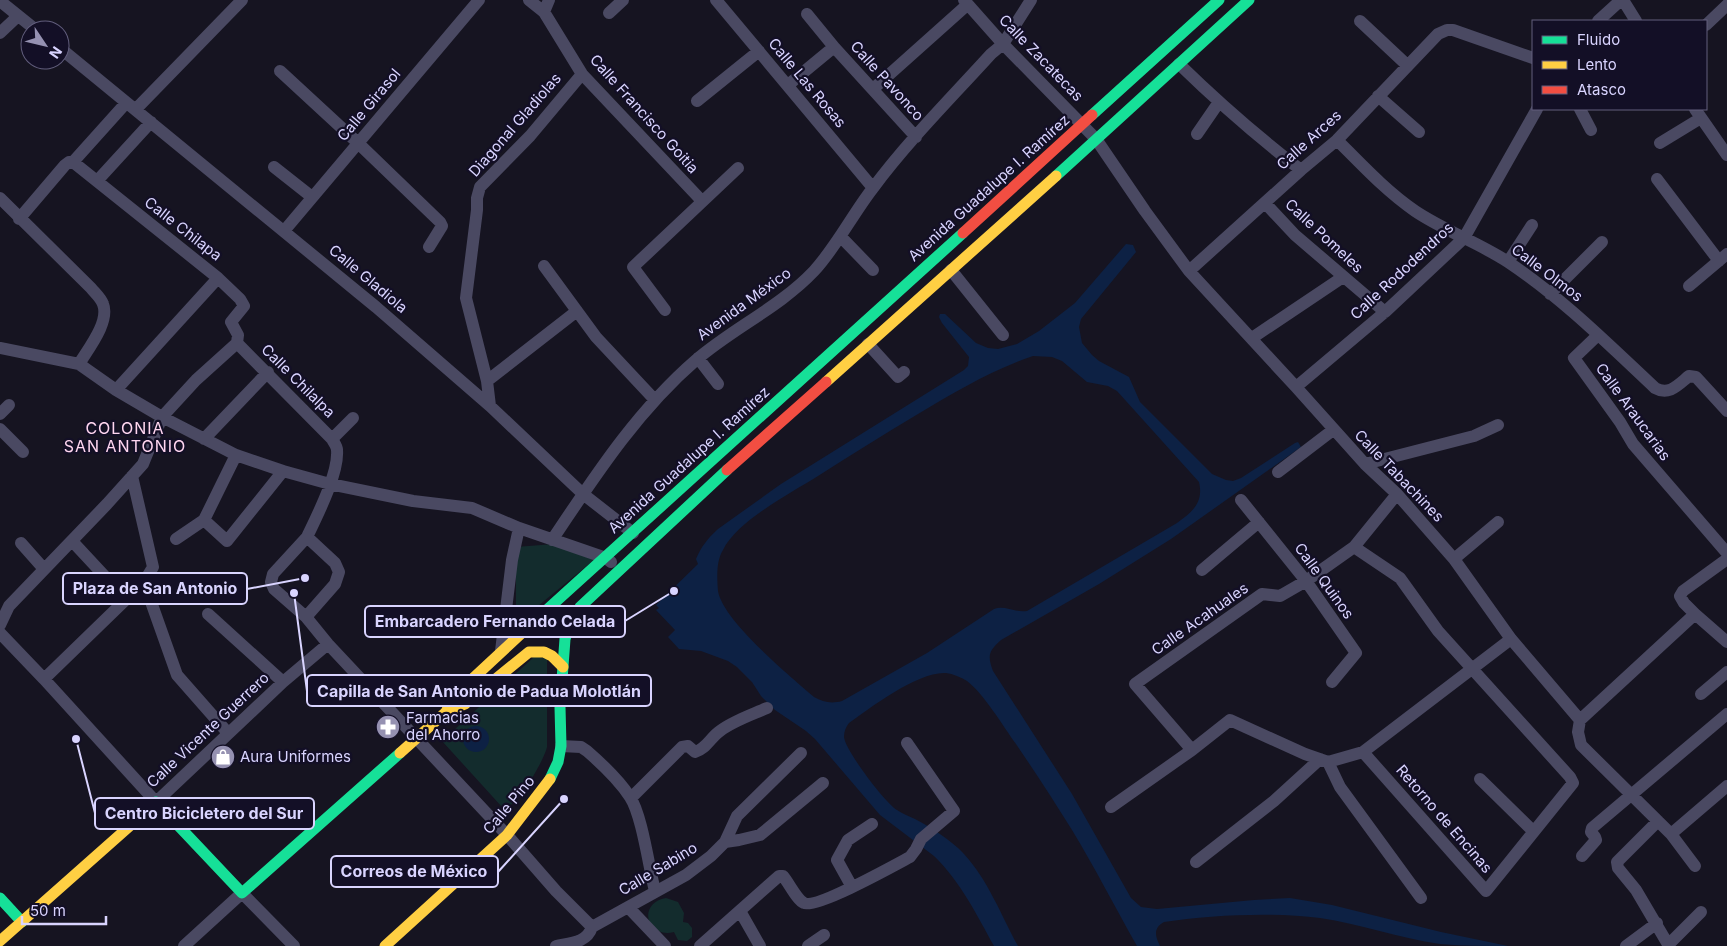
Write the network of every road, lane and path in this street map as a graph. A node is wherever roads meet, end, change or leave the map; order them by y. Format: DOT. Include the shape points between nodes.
graph roads {
  1 [pos="242,0"];
  2 [pos="479,0"];
  3 [pos="530,0"];
  4 [pos="549,0"];
  5 [pos="623,0"];
  6 [pos="716,0"];
  7 [pos="1031,0"];
  8 [pos="1219,0"];
  9 [pos="1249,0"];
  10 [pos="1622,0"];
  11 [pos="0,1"];
  12 [pos="965,2"];
  13 [pos="1727,5"];
  14 [pos="544,12"];
  15 [pos="609,13"];
  16 [pos="807,14"];
  17 [pos="18,16"];
  18 [pos="23,20"];
  19 [pos="1599,20"];
  20 [pos="1635,20"];
  21 [pos="1360,21"];
  22 [pos="1707,24"];
  23 [pos="0,33"];
  24 [pos="1003,44"];
  25 [pos="834,47"];
  26 [pos="759,51"];
  27 [pos="70,56"];
  28 [pos="1532,58"];
  29 [pos="1179,64"];
  30 [pos="1408,66"];
  31 [pos="280,71"];
  32 [pos="582,74"];
  33 [pos="788,85"];
  34 [pos="873,89"];
  35 [pos="1378,96"];
  36 [pos="696,101"];
  37 [pos="1219,102"];
  38 [pos="131,106"];
  39 [pos="1536,110"];
  40 [pos="1581,110"];
  41 [pos="1698,113"];
  42 [pos="151,122"];
  43 [pos="1082,124"];
  44 [pos="1591,130"];
  45 [pos="1419,132"];
  46 [pos="1197,134"];
  47 [pos="916,137"];
  48 [pos="1096,139"];
  49 [pos="1337,140"];
  50 [pos="358,143"];
  51 [pos="1660,143"];
  52 [pos="1727,155"];
  53 [pos="71,162"];
  54 [pos="274,166"];
  55 [pos="738,168"];
  56 [pos="1301,170"];
  57 [pos="1657,179"];
  58 [pos="97,182"];
  59 [pos="873,188"];
  60 [pos="312,196"];
  61 [pos="0,198"];
  62 [pos="702,201"];
  63 [pos="1265,203"];
  64 [pos="19,219"];
  65 [pos="1532,225"];
  66 [pos="284,231"];
  67 [pos="841,237"];
  68 [pos="1464,238"];
  69 [pos="1602,242"];
  70 [pos="429,247"];
  71 [pos="1723,258"];
  72 [pos="1508,262"];
  73 [pos="544,266"];
  74 [pos="873,270"];
  75 [pos="951,270"];
  76 [pos="1189,271"];
  77 [pos="1343,277"];
  78 [pos="218,278"];
  79 [pos="1689,286"];
  80 [pos="1550,294"];
  81 [pos="244,306"];
  82 [pos="665,310"];
  83 [pos="577,311"];
  84 [pos="1385,312"];
  85 [pos="1003,334"];
  86 [pos="1598,335"];
  87 [pos="1252,338"];
  88 [pos="238,343"];
  89 [pos="868,344"];
  90 [pos="0,349"];
  91 [pos="698,358"];
  92 [pos="79,364"];
  93 [pos="268,372"];
  94 [pos="904,372"];
  95 [pos="487,381"];
  96 [pos="718,384"];
  97 [pos="1296,387"];
  98 [pos="116,390"];
  99 [pos="654,399"];
  100 [pos="490,406"];
  101 [pos="1726,407"];
  102 [pos="162,417"];
  103 [pos="353,418"];
  104 [pos="1498,425"];
  105 [pos="0,429"];
  106 [pos="1333,430"];
  107 [pos="204,439"];
  108 [pos="332,439"];
  109 [pos="23,452"];
  110 [pos="236,455"];
  111 [pos="1365,464"];
  112 [pos="283,471"];
  113 [pos="1278,472"];
  114 [pos="132,476"];
  115 [pos="330,484"];
  116 [pos="583,494"];
  117 [pos="1397,494"];
  118 [pos="1241,500"];
  119 [pos="204,520"];
  120 [pos="1260,522"];
  121 [pos="1498,522"];
  122 [pos="519,528"];
  123 [pos="633,533"];
  124 [pos="307,537"];
  125 [pos="176,539"];
  126 [pos="552,540"];
  127 [pos="72,541"];
  128 [pos="21,543"];
  129 [pos="646,545"];
  130 [pos="1354,547"];
  131 [pos="1727,553"];
  132 [pos="606,558"];
  133 [pos="1454,559"];
  134 [pos="1727,560"];
  135 [pos="44,569"];
  136 [pos="620,569"];
  137 [pos="1202,570"];
  138 [pos="1306,581"];
  139 [pos="144,582"];
  140 [pos="126,599"];
  141 [pos="208,614"];
  142 [pos="1695,614"];
  143 [pos="306,617"];
  144 [pos="0,625"];
  145 [pos="0,633"];
  146 [pos="1511,639"];
  147 [pos="1727,642"];
  148 [pos="328,644"];
  149 [pos="501,651"];
  150 [pos="563,667"];
  151 [pos="1473,668"];
  152 [pos="1727,672"];
  153 [pos="44,679"];
  154 [pos="283,682"];
  155 [pos="1332,682"];
  156 [pos="1702,694"];
  157 [pos="767,708"];
  158 [pos="446,712"];
  159 [pos="1727,714"];
  160 [pos="1580,720"];
  161 [pos="228,733"];
  162 [pos="416,738"];
  163 [pos="907,743"];
  164 [pos="561,746"];
  165 [pos="1192,750"];
  166 [pos="1363,752"];
  167 [pos="801,753"];
  168 [pos="1324,761"];
  169 [pos="1480,779"];
  170 [pos="823,783"];
  171 [pos="1727,786"];
  172 [pos="1632,795"];
  173 [pos="631,798"];
  174 [pos="156,802"];
  175 [pos="1111,807"];
  176 [pos="1658,821"];
  177 [pos="872,824"];
  178 [pos="1534,832"];
  179 [pos="1671,834"];
  180 [pos="507,835"];
  181 [pos="725,842"];
  182 [pos="1582,856"];
  183 [pos="1196,862"];
  184 [pos="1695,866"];
  185 [pos="852,887"];
  186 [pos="655,891"];
  187 [pos="242,893"];
  188 [pos="0,898"];
  189 [pos="1421,898"];
  190 [pos="628,906"];
  191 [pos="740,912"];
  192 [pos="1701,912"];
  193 [pos="22,922"];
  194 [pos="1657,923"];
  195 [pos="592,927"];
  196 [pos="824,935"];
  197 [pos="0,941"];
  198 [pos="1669,945"];
  199 [pos="184,946"];
  200 [pos="294,946"];
  201 [pos="385,946"];
  202 [pos="556,946"];
  203 [pos="665,946"];
  204 [pos="701,946"];
  205 [pos="760,946"];
  206 [pos="808,946"];
  207 [pos="1626,946"];
  1 -- 38 [label="street"];
  2 -- 50 [label="street, Calle Girasol"];
  3 -- 14 [label="street, Calle Francisco Goitia"];
  4 -- 14 [label="street"];
  5 -- 15 [label="street"];
  6 -- 26 [label="street, Calle Las Rosas"];
  7 -- 24 [label="street, Avenida México"];
  8 -- 43 [label="main road, Avenida Guadalupe I. Ramírez"];
  9 -- 29 [label="main road"];
  10 -- 19 [label="street"];
  10 -- 20 [label="street"];
  11 -- 17 [label="street"];
  12 -- 24 [label="street, Calle Zacatecas"];
  12 -- 34 [label="street"];
  13 -- 22 [label="street"];
  14 -- 32 [label="street, Calle Francisco Goitia"];
  16 -- 25 [label="street, Calle Pavonco"];
  17 -- 18 [label="street"];
  17 -- 23 [label="street"];
  21 -- 30 [label="street"];
  24 -- 43 [label="street, Calle Zacatecas"];
  24 -- 47 [label="street, Avenida México"];
  25 -- 33 [label="street"];
  25 -- 34 [label="street, Calle Pavonco"];
  26 -- 33 [label="street, Calle Las Rosas"];
  26 -- 36 [label="street"];
  27 -- 38 [label="street, Calle Gladiola"];
  28 -- 30 [label="street, Calle Arces" via="1447,30 1438,34"];
  29 -- 37 [label="street"];
  29 -- 48 [label="main road"];
  30 -- 35 [label="street, Calle Arces"];
  31 -- 50 [label="street"];
  32 -- 62 [label="street, Calle Francisco Goitia"];
  32 -- 95 [label="street, Diagonal Gladiolas" via="530,136 480,187 466,298"];
  33 -- 59 [label="street, Calle Las Rosas"];
  34 -- 47 [label="street, Calle Pavonco"];
  35 -- 45 [label="street"];
  35 -- 49 [label="street, Calle Arces"];
  37 -- 46 [label="street"];
  37 -- 56 [label="street"];
  38 -- 42 [label="street, Calle Gladiola"];
  38 -- 53 [label="street"];
  39 -- 68 [label="street, Calle Rododendros"];
  40 -- 44 [label="street"];
  41 -- 51 [label="street"];
  41 -- 52 [label="street"];
  42 -- 58 [label="street"];
  42 -- 66 [label="street, Calle Gladiola"];
  43 -- 48 [label="street, Calle Zacatecas"];
  43 -- 123 [label="main road, Avenida Guadalupe I. Ramírez"];
  47 -- 59 [label="street, Avenida México"];
  48 -- 75 [label="main road"];
  48 -- 76 [label="street, Calle Tabachines"];
  49 -- 56 [label="street, Calle Arces"];
  49 -- 68 [label="street, Calle Olmos" via="1384,187 1410,207"];
  50 -- 60 [label="street, Calle Girasol"];
  50 -- 70 [label="street" via="440,222 442,226"];
  53 -- 58 [label="street, Calle Chilapa"];
  53 -- 64 [label="street"];
  54 -- 60 [label="street"];
  55 -- 62 [label="street"];
  56 -- 63 [label="street, Calle Arces"];
  57 -- 71 [label="street"];
  58 -- 78 [label="street, Calle Chilapa"];
  59 -- 67 [label="street, Avenida México"];
  60 -- 66 [label="street, Calle Girasol"];
  61 -- 64 [label="street"];
  62 -- 82 [label="street" via="633,266"];
  63 -- 76 [label="street, Calle Arces"];
  63 -- 77 [label="street, Calle Pomeles" via="1295,235"];
  64 -- 92 [label="street" via="92,288 103,304 105,317 101,328"];
  65 -- 72 [label="street"];
  66 -- 100 [label="street, Calle Gladiola"];
  67 -- 74 [label="street"];
  67 -- 91 [label="street, Avenida México" via="814,271 793,290"];
  68 -- 72 [label="street, Calle Olmos"];
  68 -- 84 [label="street, Calle Rododendros"];
  69 -- 80 [label="street"];
  71 -- 79 [label="street"];
  72 -- 80 [label="street, Calle Olmos"];
  73 -- 83 [label="street"];
  75 -- 85 [label="street"];
  75 -- 89 [label="main road"];
  76 -- 87 [label="street, Calle Tabachines"];
  77 -- 84 [label="street, Calle Pomeles"];
  77 -- 87 [label="street"];
  78 -- 81 [label="street, Calle Chilapa"];
  78 -- 98 [label="street"];
  80 -- 86 [label="street, Calle Olmos"];
  81 -- 88 [label="street, Calle Chilalpa" via="231,322"];
  83 -- 95 [label="street"];
  83 -- 99 [label="street" via="596,337"];
  84 -- 97 [label="street, Calle Rododendros"];
  86 -- 101 [label="street, Calle Olmos" via="1661,392 1668,392 1690,376 1696,377"];
  86 -- 131 [label="street, Calle Araucarias" via="1574,358 1633,444"];
  87 -- 97 [label="street, Calle Tabachines"];
  88 -- 93 [label="street, Calle Chilalpa"];
  88 -- 102 [label="street" via="196,380"];
  89 -- 94 [label="street" via="898,377"];
  89 -- 129 [label="main road"];
  90 -- 92 [label="street"];
  91 -- 96 [label="street"];
  91 -- 99 [label="street, Avenida México"];
  92 -- 98 [label="street"];
  93 -- 107 [label="street"];
  93 -- 108 [label="street, Calle Chilalpa"];
  95 -- 100 [label="street, Diagonal Gladiolas"];
  97 -- 106 [label="street, Calle Tabachines"];
  98 -- 102 [label="street"];
  99 -- 116 [label="street, Avenida México"];
  100 -- 116 [label="street, Calle Gladiola"];
  102 -- 107 [label="street"];
  102 -- 114 [label="street" via="143,464"];
  103 -- 108 [label="street"];
  104 -- 111 [label="street" via="1474,436"];
  105 -- 109 [label="street"];
  106 -- 111 [label="street, Calle Tabachines"];
  106 -- 113 [label="street"];
  107 -- 110 [label="street"];
  108 -- 115 [label="street, Calle Chilalpa" via="337,448 337,458"];
  110 -- 112 [label="street"];
  110 -- 119 [label="street"];
  111 -- 117 [label="street, Calle Tabachines"];
  112 -- 115 [label="street"];
  112 -- 119 [label="street" via="227,541"];
  114 -- 127 [label="street"];
  114 -- 139 [label="street" via="153,567"];
  115 -- 122 [label="street" via="413,501 472,508"];
  115 -- 124 [label="street, Calle Chilalpa"];
  116 -- 123 [label="street, Calle Gladiola"];
  116 -- 126 [label="street, Avenida México"];
  117 -- 130 [label="street, Calle Acahuales"];
  117 -- 133 [label="street, Calle Tabachines"];
  118 -- 120 [label="street, Calle Quinos"];
  119 -- 125 [label="street"];
  120 -- 137 [label="street"];
  120 -- 138 [label="street, Calle Quinos"];
  121 -- 133 [label="street"];
  122 -- 126 [label="street"];
  122 -- 149 [label="street"];
  123 -- 129 [label="main road, Calle Gladiola"];
  123 -- 132 [label="main road, Avenida Guadalupe I. Ramírez"];
  124 -- 143 [label="street" via="335,563 339,572 335,584"];
  124 -- 143 [label="street, Calle Chilalpa" via="273,574 271,582 274,589"];
  126 -- 132 [label="street"];
  127 -- 135 [label="street"];
  127 -- 140 [label="street"];
  128 -- 135 [label="street"];
  129 -- 136 [label="main road"];
  130 -- 138 [label="street, Calle Acahuales"];
  130 -- 151 [label="street" via="1400,578 1438,631"];
  132 -- 136 [label="street"];
  132 -- 149 [label="main road, Avenida Guadalupe I. Ramírez"];
  133 -- 146 [label="street, Calle Tabachines"];
  134 -- 142 [label="street" via="1680,596"];
  135 -- 144 [label="street" via="9,606"];
  136 -- 150 [label="main road, Calle Pino" via="580,607 570,622"];
  138 -- 155 [label="street, Calle Quinos" via="1356,653"];
  138 -- 165 [label="street, Calle Acahuales" via="1280,596 1262,594 1135,684"];
  139 -- 140 [label="street"];
  139 -- 161 [label="street" via="177,675"];
  140 -- 153 [label="street"];
  141 -- 154 [label="street"];
  142 -- 147 [label="street"];
  142 -- 160 [label="street"];
  143 -- 148 [label="street"];
  145 -- 153 [label="street"];
  146 -- 151 [label="street"];
  146 -- 160 [label="street, Calle Tabachines"];
  148 -- 154 [label="street, Calle Vicente Guerrero"];
  148 -- 162 [label="street"];
  149 -- 158 [label="main road, Avenida Guadalupe I. Ramírez" via="454,696"];
  150 -- 158 [label="main road" via="544,652 529,652 465,704"];
  150 -- 164 [label="main road, Calle Pino"];
  151 -- 166 [label="street"];
  151 -- 178 [label="street, Retorno de Encinas" via="1573,782"];
  152 -- 156 [label="street"];
  153 -- 174 [label="street"];
  154 -- 161 [label="street, Calle Vicente Guerrero"];
  157 -- 173 [label="street" via="720,731 700,750 695,752 688,746 682,747"];
  158 -- 162 [label="main road, Avenida Guadalupe I. Ramírez"];
  159 -- 172 [label="street"];
  160 -- 172 [label="street" via="1581,745"];
  161 -- 174 [label="street, Calle Vicente Guerrero"];
  162 -- 180 [label="street"];
  162 -- 187 [label="main road, Avenida Guadalupe I. Ramírez"];
  163 -- 185 [label="street" via="954,812 921,839 910,857"];
  164 -- 173 [label="street" via="581,747 587,751"];
  164 -- 180 [label="main road, Calle Pino" via="551,777"];
  165 -- 168 [label="street" via="1230,720"];
  165 -- 175 [label="street"];
  166 -- 168 [label="street"];
  166 -- 178 [label="street, Retorno de Encinas" via="1486,891"];
  167 -- 181 [label="street, Calle Sabino" via="737,816"];
  168 -- 183 [label="street"];
  168 -- 189 [label="street"];
  169 -- 178 [label="street"];
  170 -- 181 [label="street" via="760,835"];
  171 -- 179 [label="street"];
  172 -- 176 [label="street"];
  172 -- 182 [label="street" via="1592,828 1596,840"];
  173 -- 186 [label="street"];
  174 -- 187 [label="main road"];
  174 -- 193 [label="main road, Calle Vicente Guerrero"];
  176 -- 179 [label="street"];
  176 -- 194 [label="street" via="1617,862"];
  177 -- 185 [label="street" via="848,840 837,860"];
  179 -- 184 [label="street"];
  180 -- 195 [label="street"];
  180 -- 201 [label="main road, Calle Pino"];
  181 -- 186 [label="street, Calle Sabino" via="686,875"];
  185 -- 191 [label="street" via="806,904 783,876 779,876"];
  186 -- 190 [label="street, Calle Sabino"];
  187 -- 199 [label="street, Avenida Guadalupe I. Ramírez"];
  187 -- 200 [label="street"];
  188 -- 193 [label="main road"];
  190 -- 195 [label="street, Calle Sabino"];
  190 -- 203 [label="street"];
  191 -- 204 [label="street"];
  191 -- 205 [label="street"];
  192 -- 198 [label="street"];
  193 -- 197 [label="main road, Calle Vicente Guerrero"];
  194 -- 198 [label="street"];
  194 -- 207 [label="street"];
  195 -- 202 [label="street, Calle Sabino" via="590,934 582,940"];
  196 -- 206 [label="street"];
}
